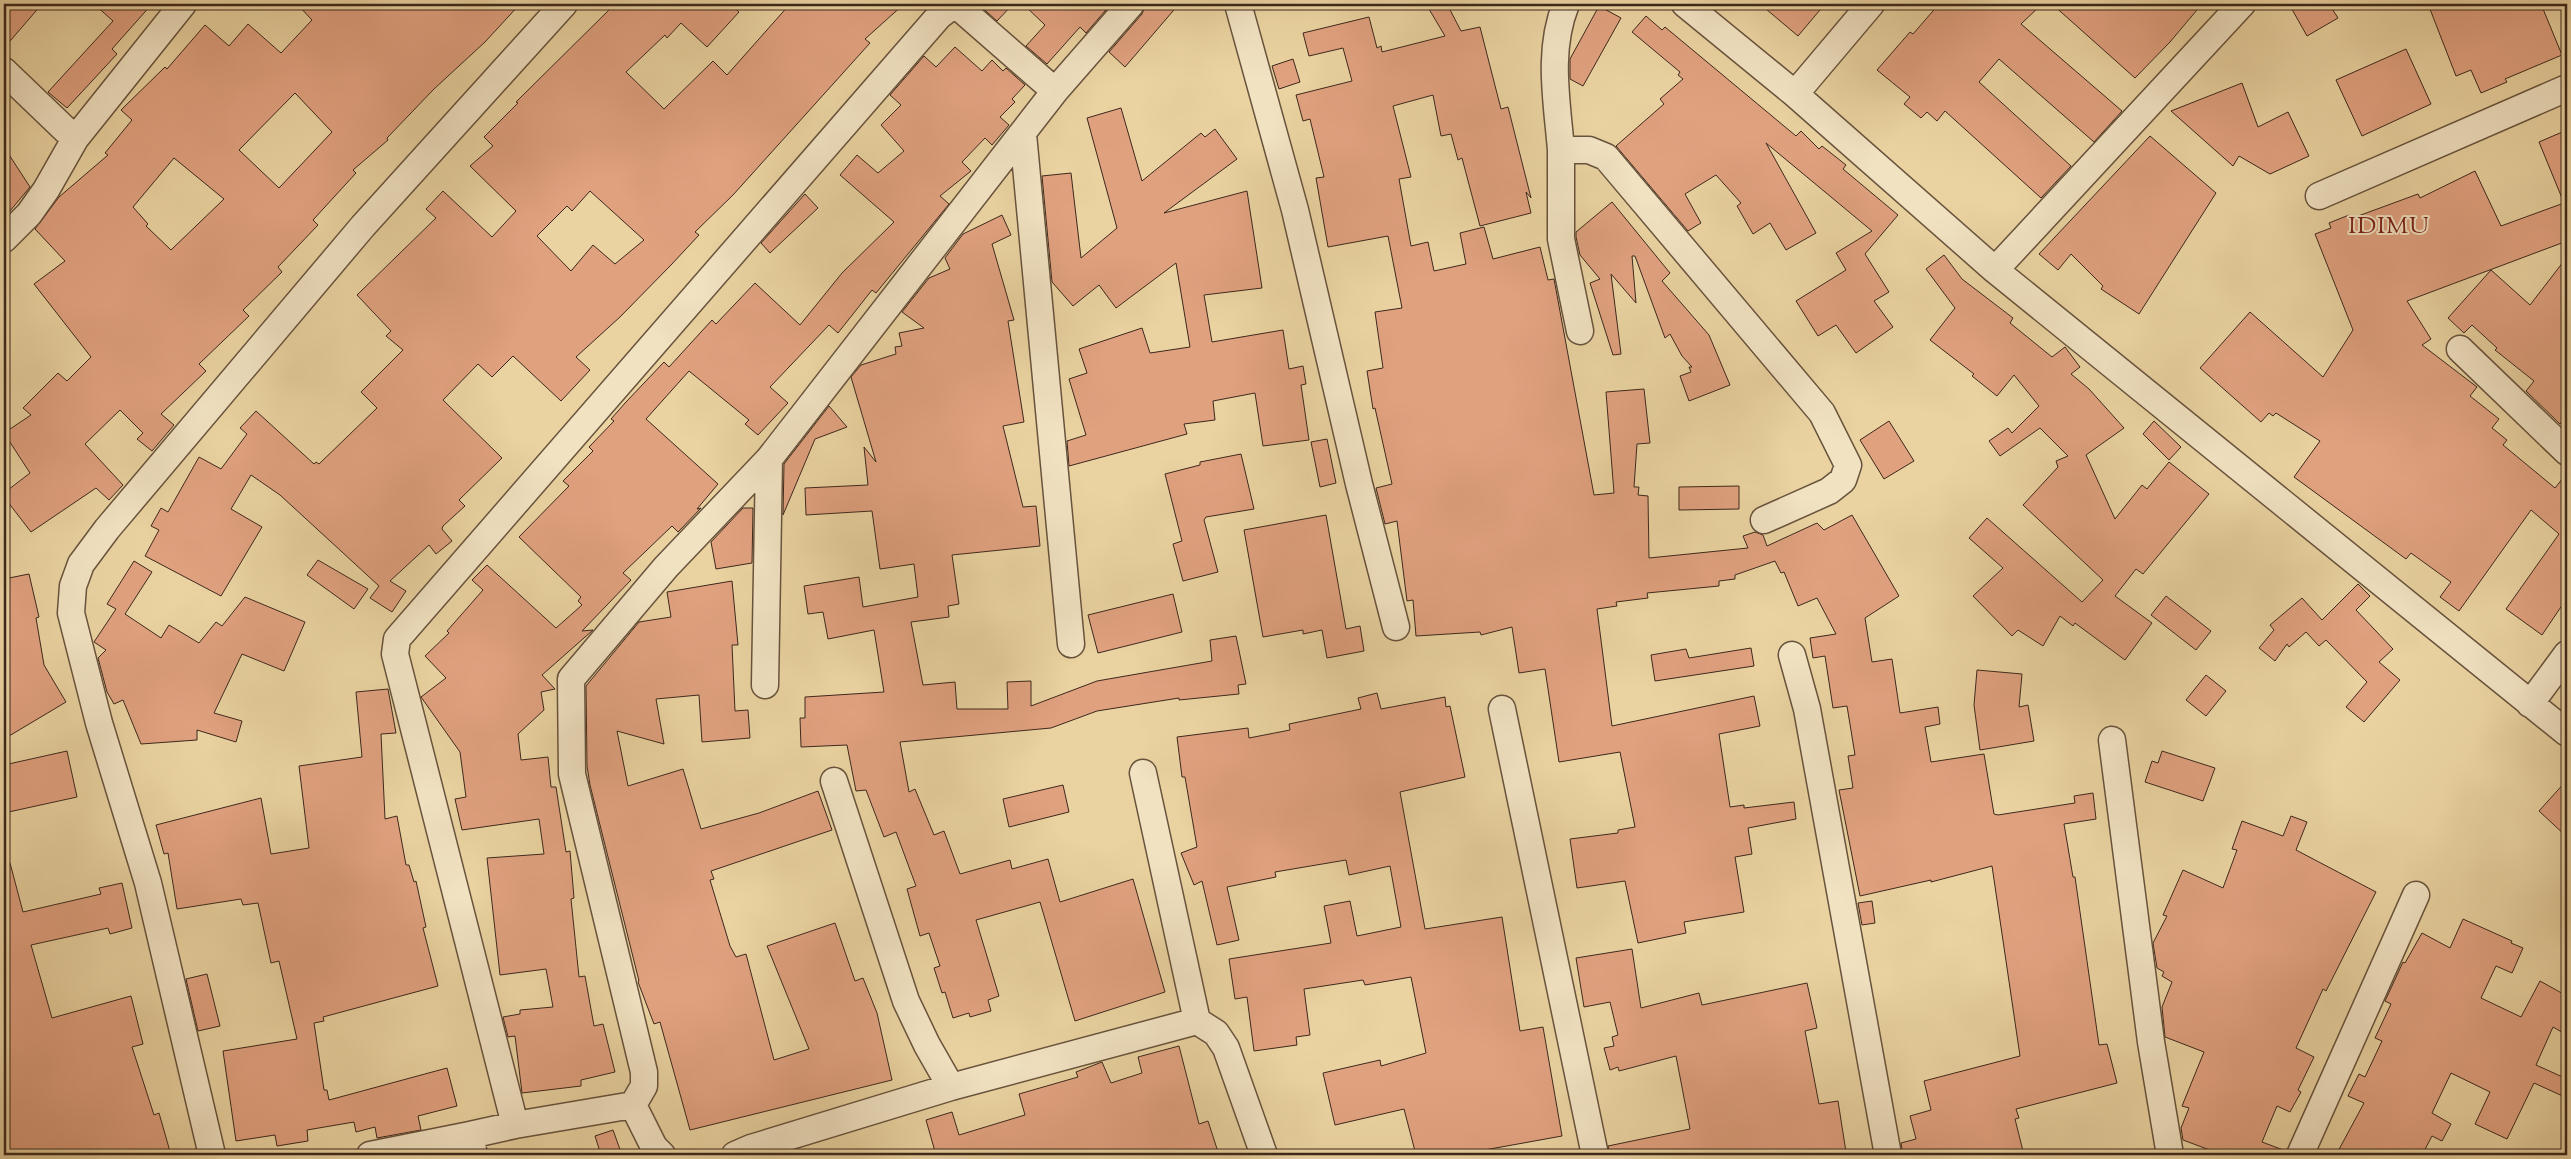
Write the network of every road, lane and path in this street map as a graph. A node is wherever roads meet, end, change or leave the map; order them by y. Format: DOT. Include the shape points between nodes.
graph roads {
  1 [pos="183,4"];
  2 [pos="564,4"];
  3 [pos="1131,4"];
  4 [pos="1238,4"];
  5 [pos="1566,4"];
  6 [pos="1685,4"];
  7 [pos="1871,4"];
  8 [pos="2242,4"];
  9 [pos="4,71"];
  10 [pos="2567,88"];
  11 [pos="1055,91"];
  12 [pos="1795,94"];
  13 [pos="1023,134"];
  14 [pos="75,138"];
  15 [pos="1561,150"];
  16 [pos="2318,196"];
  17 [pos="4,239"];
  18 [pos="1994,270"];
  19 [pos="1580,331"];
  20 [pos="2460,349"];
  21 [pos="2567,452"];
  22 [pos="769,459"];
  23 [pos="1764,520"];
  24 [pos="1396,627"];
  25 [pos="1071,644"];
  26 [pos="2567,654"];
  27 [pos="1792,655"];
  28 [pos="765,685"];
  29 [pos="2530,704"];
  30 [pos="1502,709"];
  31 [pos="2567,733"];
  32 [pos="2112,740"];
  33 [pos="1143,772"];
  34 [pos="834,781"];
  35 [pos="2416,895"];
  36 [pos="1197,1021"];
  37 [pos="952,1087"];
  38 [pos="633,1104"];
  39 [pos="515,1125"];
  40 [pos="472,1145"];
  41 [pos="212,1155"];
  42 [pos="370,1155"];
  43 [pos="662,1155"];
  44 [pos="735,1155"];
  45 [pos="1264,1155"];
  46 [pos="1595,1155"];
  47 [pos="1888,1155"];
  48 [pos="2170,1155"];
  49 [pos="2300,1155"];
  1 -- 14 [label="street"];
  2 -- 41 [label="street" via="363,226 126,506 81,564 73,586 71,613 99,723 148,883"];
  3 -- 11 [label="street"];
  4 -- 24 [label="street" via="1295,210"];
  5 -- 15 [label="street" via="1558,24 1554,64"];
  6 -- 12 [label="street"];
  7 -- 12 [label="street"];
  8 -- 18 [label="street"];
  9 -- 14 [label="street"];
  10 -- 16 [label="street"];
  11 -- 13 [label="street"];
  11 -- 39 [label="street" via="961,9 952,6 939,16 397,639 395,654"];
  12 -- 18 [label="street"];
  13 -- 22 [label="street"];
  13 -- 25 [label="street"];
  14 -- 17 [label="street" via="46,190 29,214"];
  15 -- 19 [label="street" via="1561,239"];
  15 -- 23 [label="street" via="1589,150 1606,157 1822,413 1848,465 1843,480 1829,491"];
  18 -- 29 [label="street"];
  20 -- 21 [label="street"];
  22 -- 28 [label="street"];
  22 -- 38 [label="street" via="666,567 571,679 572,774 644,1072 644,1086"];
  26 -- 29 [label="street"];
  27 -- 47 [label="street" via="1808,709"];
  29 -- 31 [label="street"];
  30 -- 46 [label="street"];
  32 -- 48 [label="street" via="2151,1042"];
  33 -- 36 [label="street"];
  34 -- 37 [label="street" via="906,1001"];
  35 -- 49 [label="street"];
  36 -- 37 [label="street"];
  36 -- 45 [label="street" via="1216,1033 1226,1048"];
  37 -- 44 [label="street"];
  38 -- 39 [label="street"];
  38 -- 43 [label="street" via="654,1147"];
  39 -- 40 [label="street"];
  40 -- 42 [label="street"];
}
